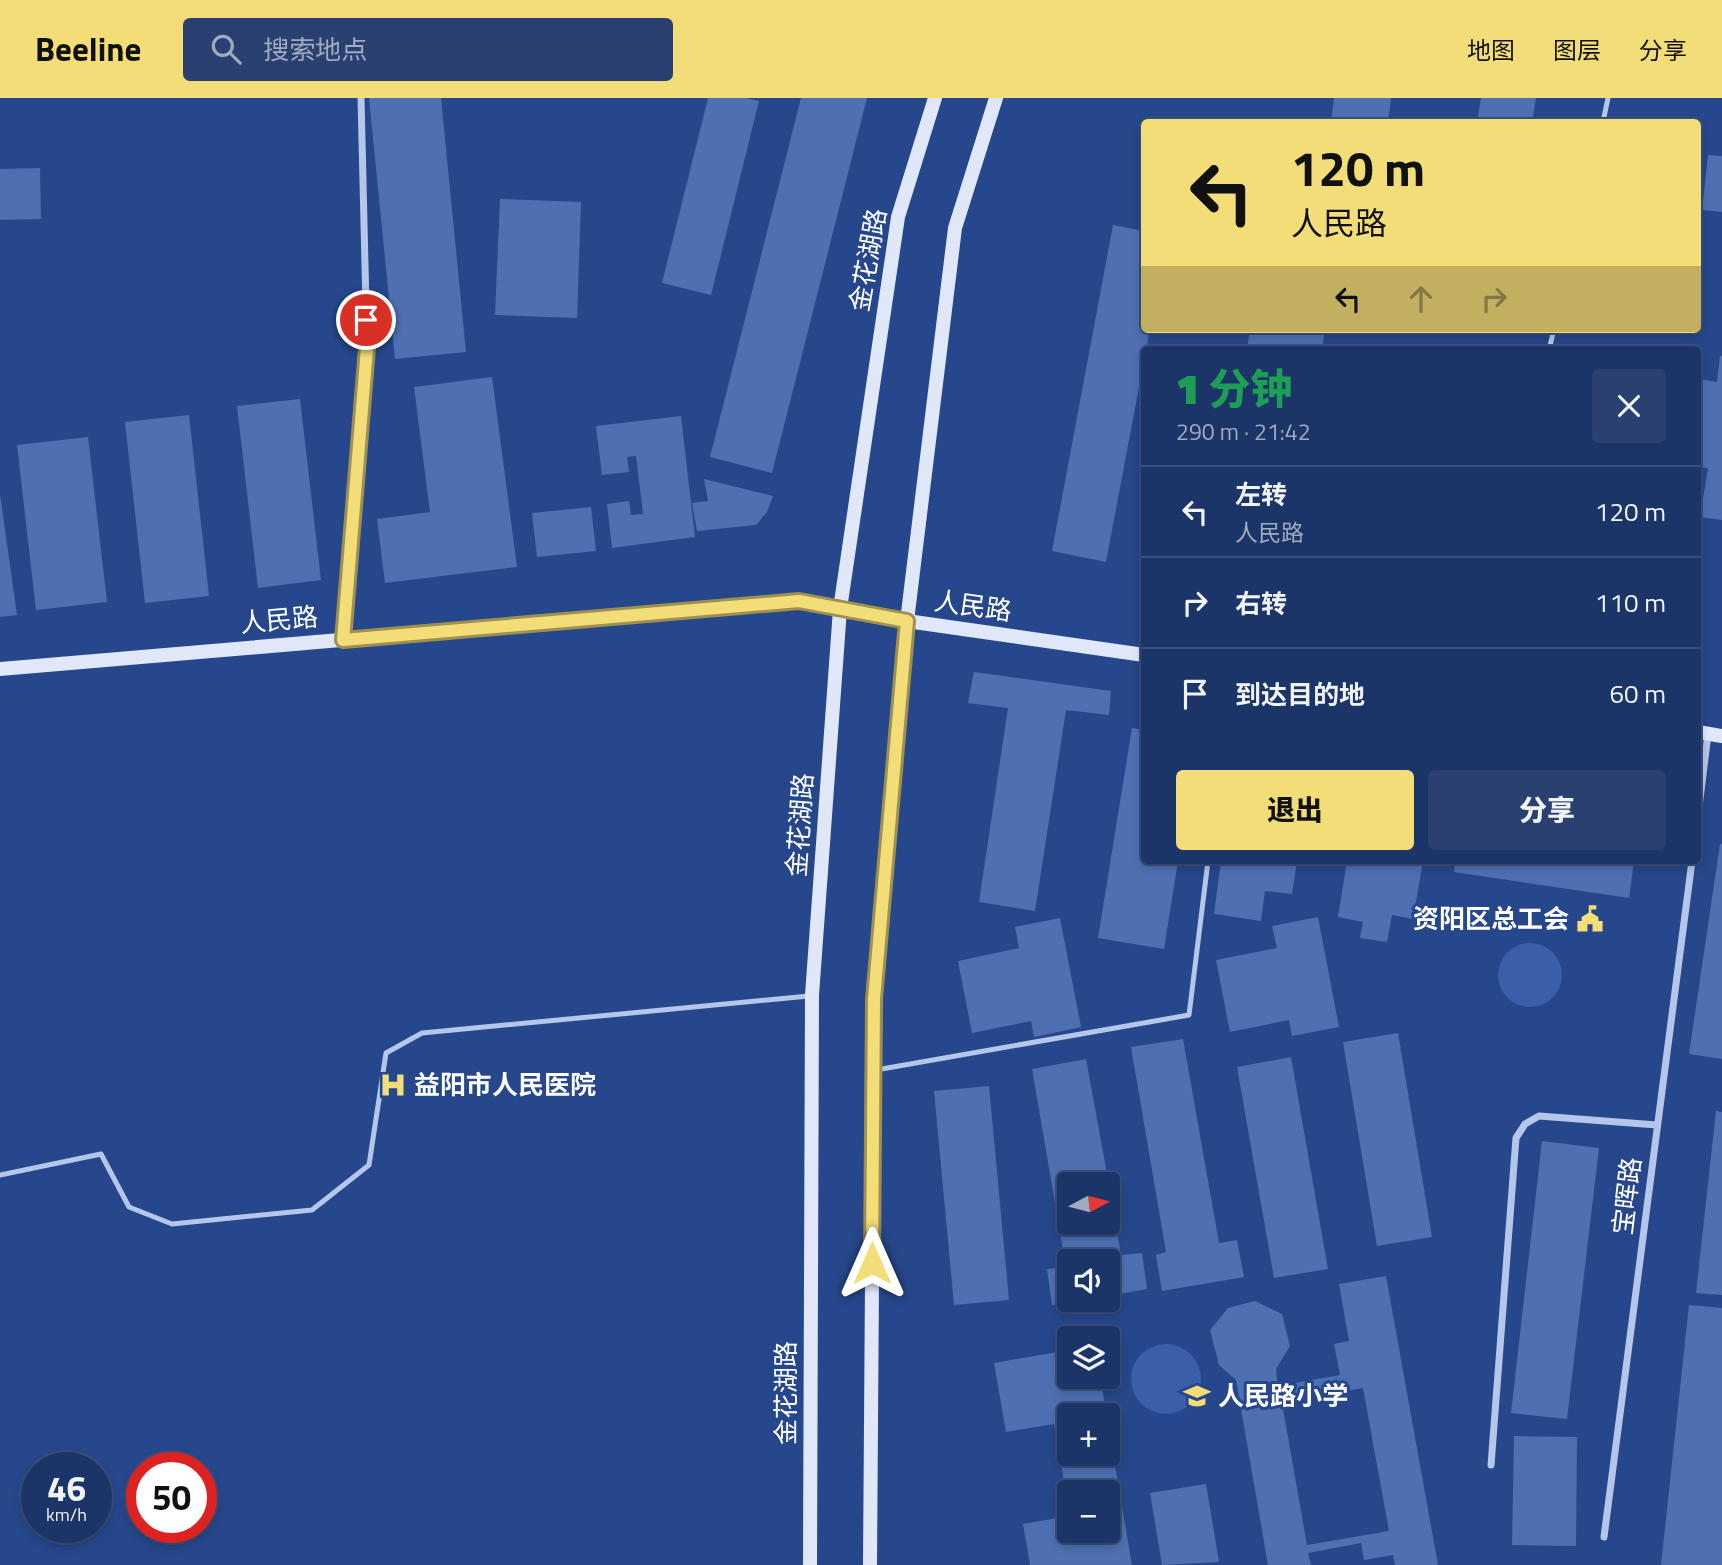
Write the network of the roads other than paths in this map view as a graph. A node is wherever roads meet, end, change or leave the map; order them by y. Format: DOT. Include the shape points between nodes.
graph roads {
  1 [pos="361,98"];
  2 [pos="934,98"];
  3 [pos="996,98"];
  4 [pos="1608,98"];
  5 [pos="1604,119"];
  6 [pos="840,609"];
  7 [pos="907,621"];
  8 [pos="343,640"];
  9 [pos="1141,655"];
  10 [pos="0,669"];
  11 [pos="1709,734"];
  12 [pos="1701,793"];
  13 [pos="1208,864"];
  14 [pos="1692,864"];
  15 [pos="813,995"];
  16 [pos="873,1071"];
  17 [pos="1657,1125"];
  18 [pos="0,1175"];
  19 [pos="1491,1465"];
  20 [pos="1604,1537"];
  21 [pos="810,1565"];
  22 [pos="870,1565"];
  1 -- 8 [label="street" via="367,348"];
  2 -- 6 [label="main road, 金花湖路" via="898,217"];
  3 -- 7 [label="main road" via="955,228"];
  4 -- 5 [label="lane"];
  6 -- 7 [label="main road, 人民路"];
  6 -- 8 [label="main road, 人民路" via="799,601"];
  6 -- 15 [label="main road, 金花湖路"];
  7 -- 9 [label="main road, 人民路"];
  7 -- 16 [label="main road" via="874,999"];
  8 -- 10 [label="main road, 人民路"];
  11 -- 12 [label="street"];
  13 -- 16 [label="lane" via="1189,1015"];
  14 -- 17 [label="street, 宝晖路"];
  15 -- 18 [label="lane" via="422,1032 386,1053 369,1165 312,1210 172,1224 130,1207 101,1154"];
  15 -- 21 [label="main road, 金花湖路"];
  16 -- 22 [label="main road"];
  17 -- 19 [label="street" via="1539,1116 1525,1124 1516,1138"];
  17 -- 20 [label="street, 宝晖路"];
}
